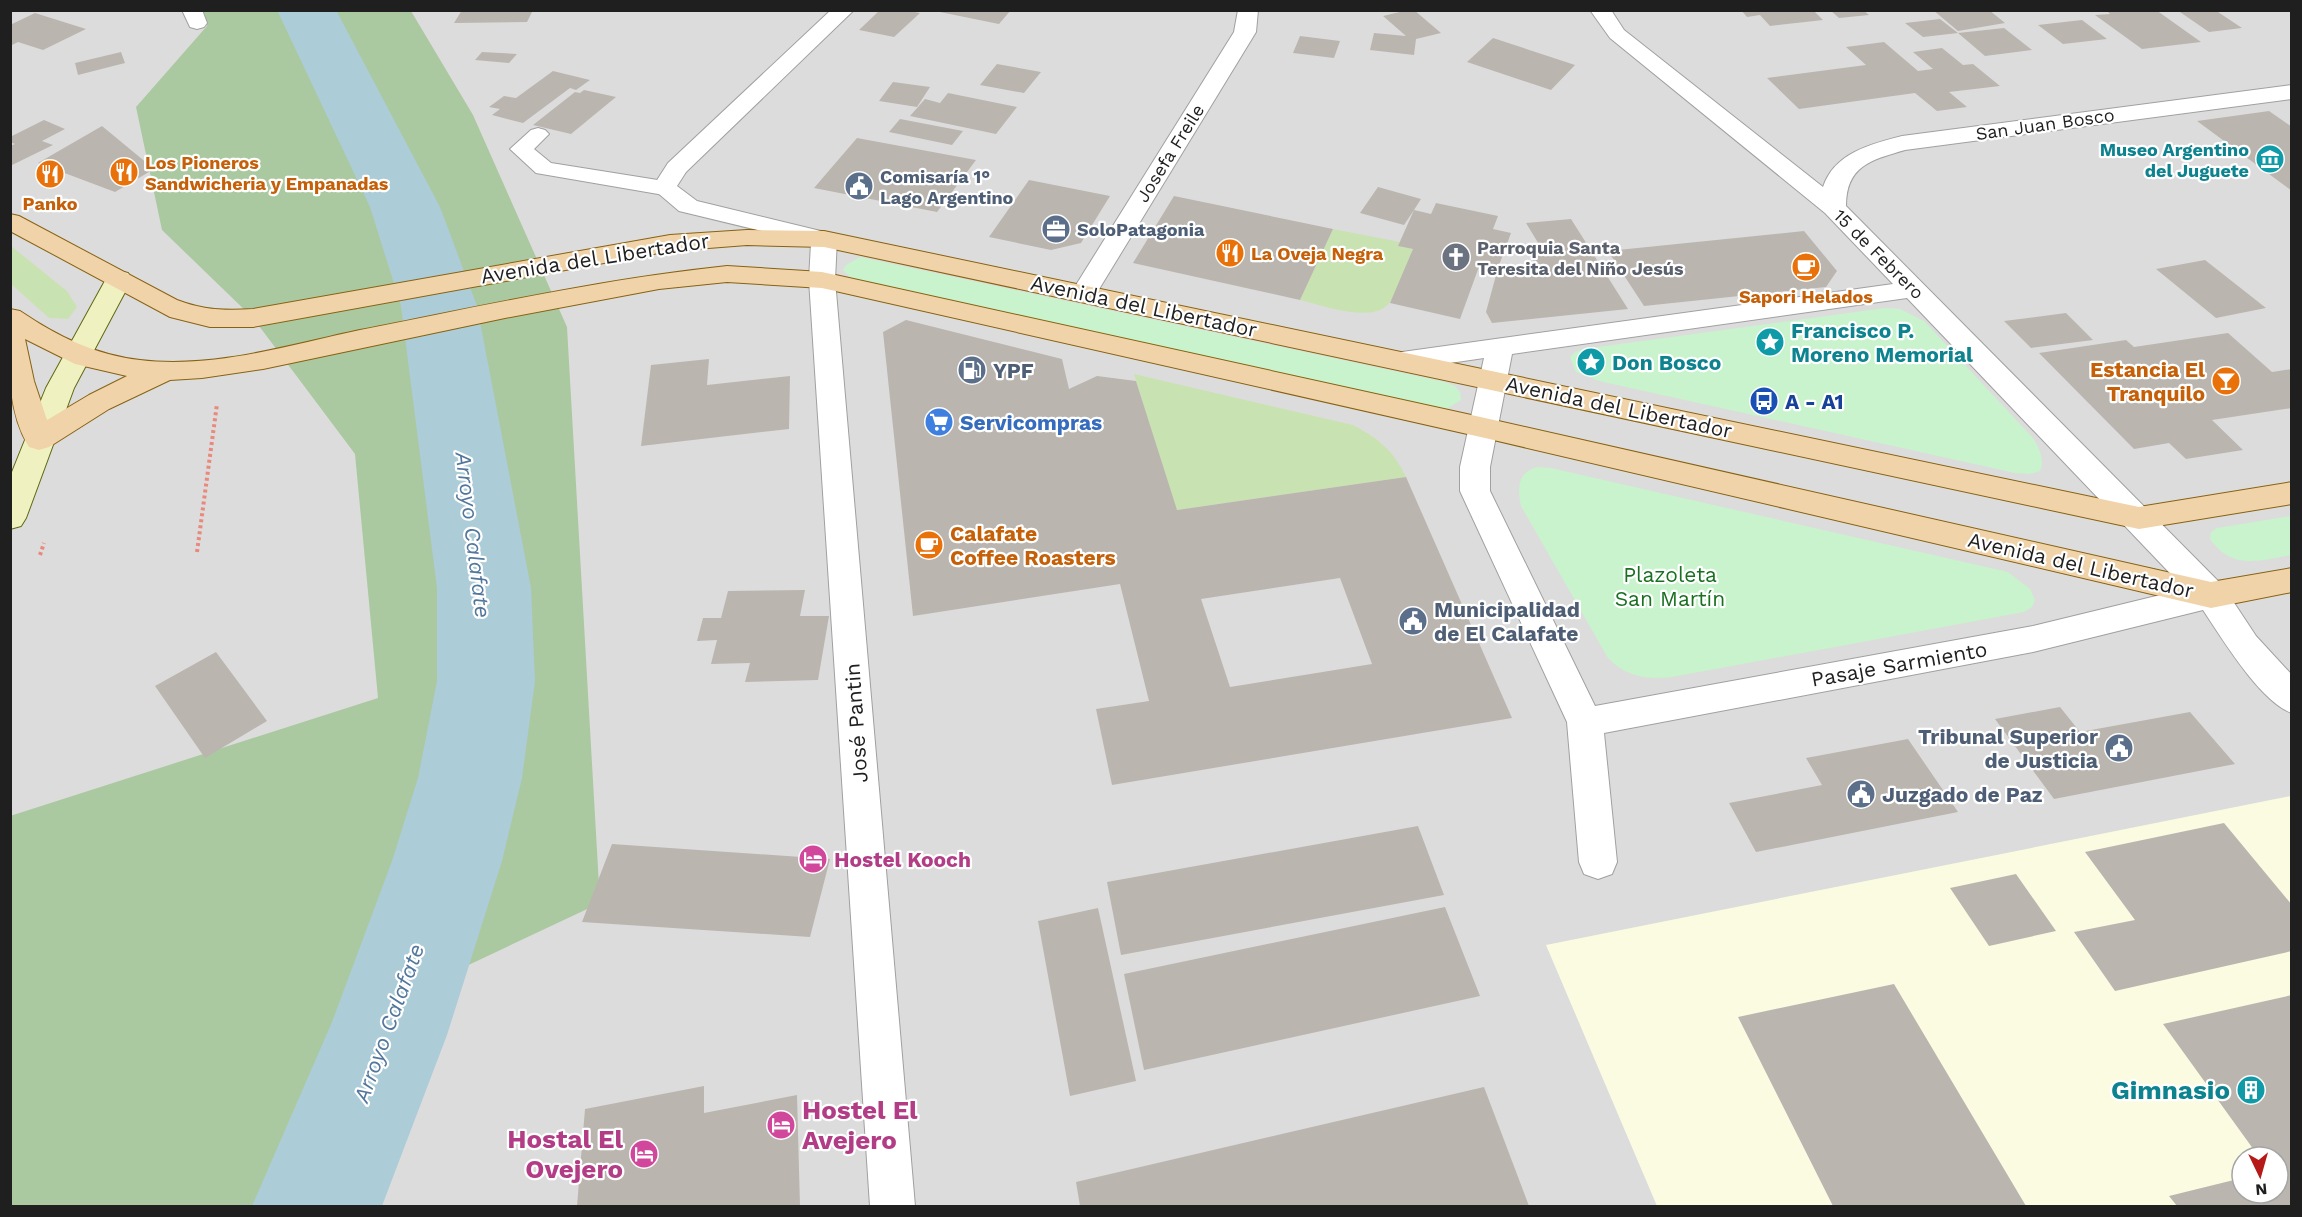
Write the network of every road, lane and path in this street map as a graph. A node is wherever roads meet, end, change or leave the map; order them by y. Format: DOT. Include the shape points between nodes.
graph roads {
  1 [pos="844,10"];
  2 [pos="1248,10"];
  3 [pos="1600,10"];
  4 [pos="2292,92"];
  5 [pos="538,134"];
  6 [pos="664,188"];
  7 [pos="1834,208"];
  8 [pos="10,221"];
  9 [pos="824,239"];
  10 [pos="119,279"];
  11 [pos="822,280"];
  12 [pos="1914,289"];
  13 [pos="1084,293"];
  14 [pos="10,317"];
  15 [pos="10,333"];
  16 [pos="1500,347"];
  17 [pos="78,354"];
  18 [pos="1402,361"];
  19 [pos="170,369"];
  20 [pos="1493,380"];
  21 [pos="218,403"];
  22 [pos="1485,428"];
  23 [pos="39,440"];
  24 [pos="2292,493"];
  25 [pos="10,518"];
  26 [pos="2139,518"];
  27 [pos="47,533"];
  28 [pos="197,552"];
  29 [pos="40,555"];
  30 [pos="2292,580"];
  31 [pos="2211,595"];
  32 [pos="2292,699"];
  33 [pos="1585,722"];
  34 [pos="1598,862"];
  35 [pos="893,1206"];
  1 -- 6 [label="street" via="676,168"];
  2 -- 13 [label="street, Josefa Freile" via="1245,32"];
  3 -- 7 [label="street, 15 de Febrero" via="1617,34"];
  4 -- 7 [label="street, San Juan Bosco" via="1902,144 1868,153 1846,167 1836,185"];
  5 -- 6 [label="lane" via="521,149 543,168"];
  6 -- 9 [label="street" via="688,206"];
  7 -- 12 [label="street, 15 de Febrero"];
  8 -- 10 [label="main road, Avenida del Libertador"];
  9 -- 10 [label="main road, Avenida del Libertador" via="722,237 670,243 253,318 192,317"];
  9 -- 11 [label="street, José Pantin"];
  9 -- 13 [label="main road, Avenida del Libertador"];
  10 -- 17 [label="main road"];
  11 -- 19 [label="main road, Avenida del Libertador" via="727,274 693,277 610,289 243,363"];
  11 -- 22 [label="main road, Avenida del Libertador"];
  11 -- 35 [label="street, José Pantin"];
  12 -- 16 [label="street"];
  12 -- 26 [label="street, 15 de Febrero"];
  13 -- 18 [label="main road, Avenida del Libertador"];
  14 -- 17 [label="main road, Avenida del Libertador" via="52,345"];
  15 -- 23 [label="main road"];
  16 -- 18 [label="street"];
  16 -- 20 [label="street"];
  17 -- 19 [label="main road, Avenida del Libertador" via="113,365"];
  17 -- 23 [label="main road"];
  18 -- 20 [label="main road, Avenida del Libertador"];
  19 -- 23 [label="main road" via="80,411"];
  20 -- 22 [label="street"];
  20 -- 26 [label="main road, Avenida del Libertador"];
  21 -- 28 [label="path"];
  22 -- 31 [label="main road, Avenida del Libertador"];
  22 -- 33 [label="street" via="1474,475 1477,499"];
  23 -- 25 [label="main road"];
  24 -- 26 [label="main road, Avenida del Libertador"];
  26 -- 31 [label="street, 15 de Febrero"];
  27 -- 29 [label="path"];
  30 -- 31 [label="main road, Avenida del Libertador"];
  31 -- 32 [label="street, 15 de Febrero" via="2244,645"];
  31 -- 33 [label="street, Pasaje Sarmiento" via="2033,639"];
  33 -- 34 [label="street"];
}
